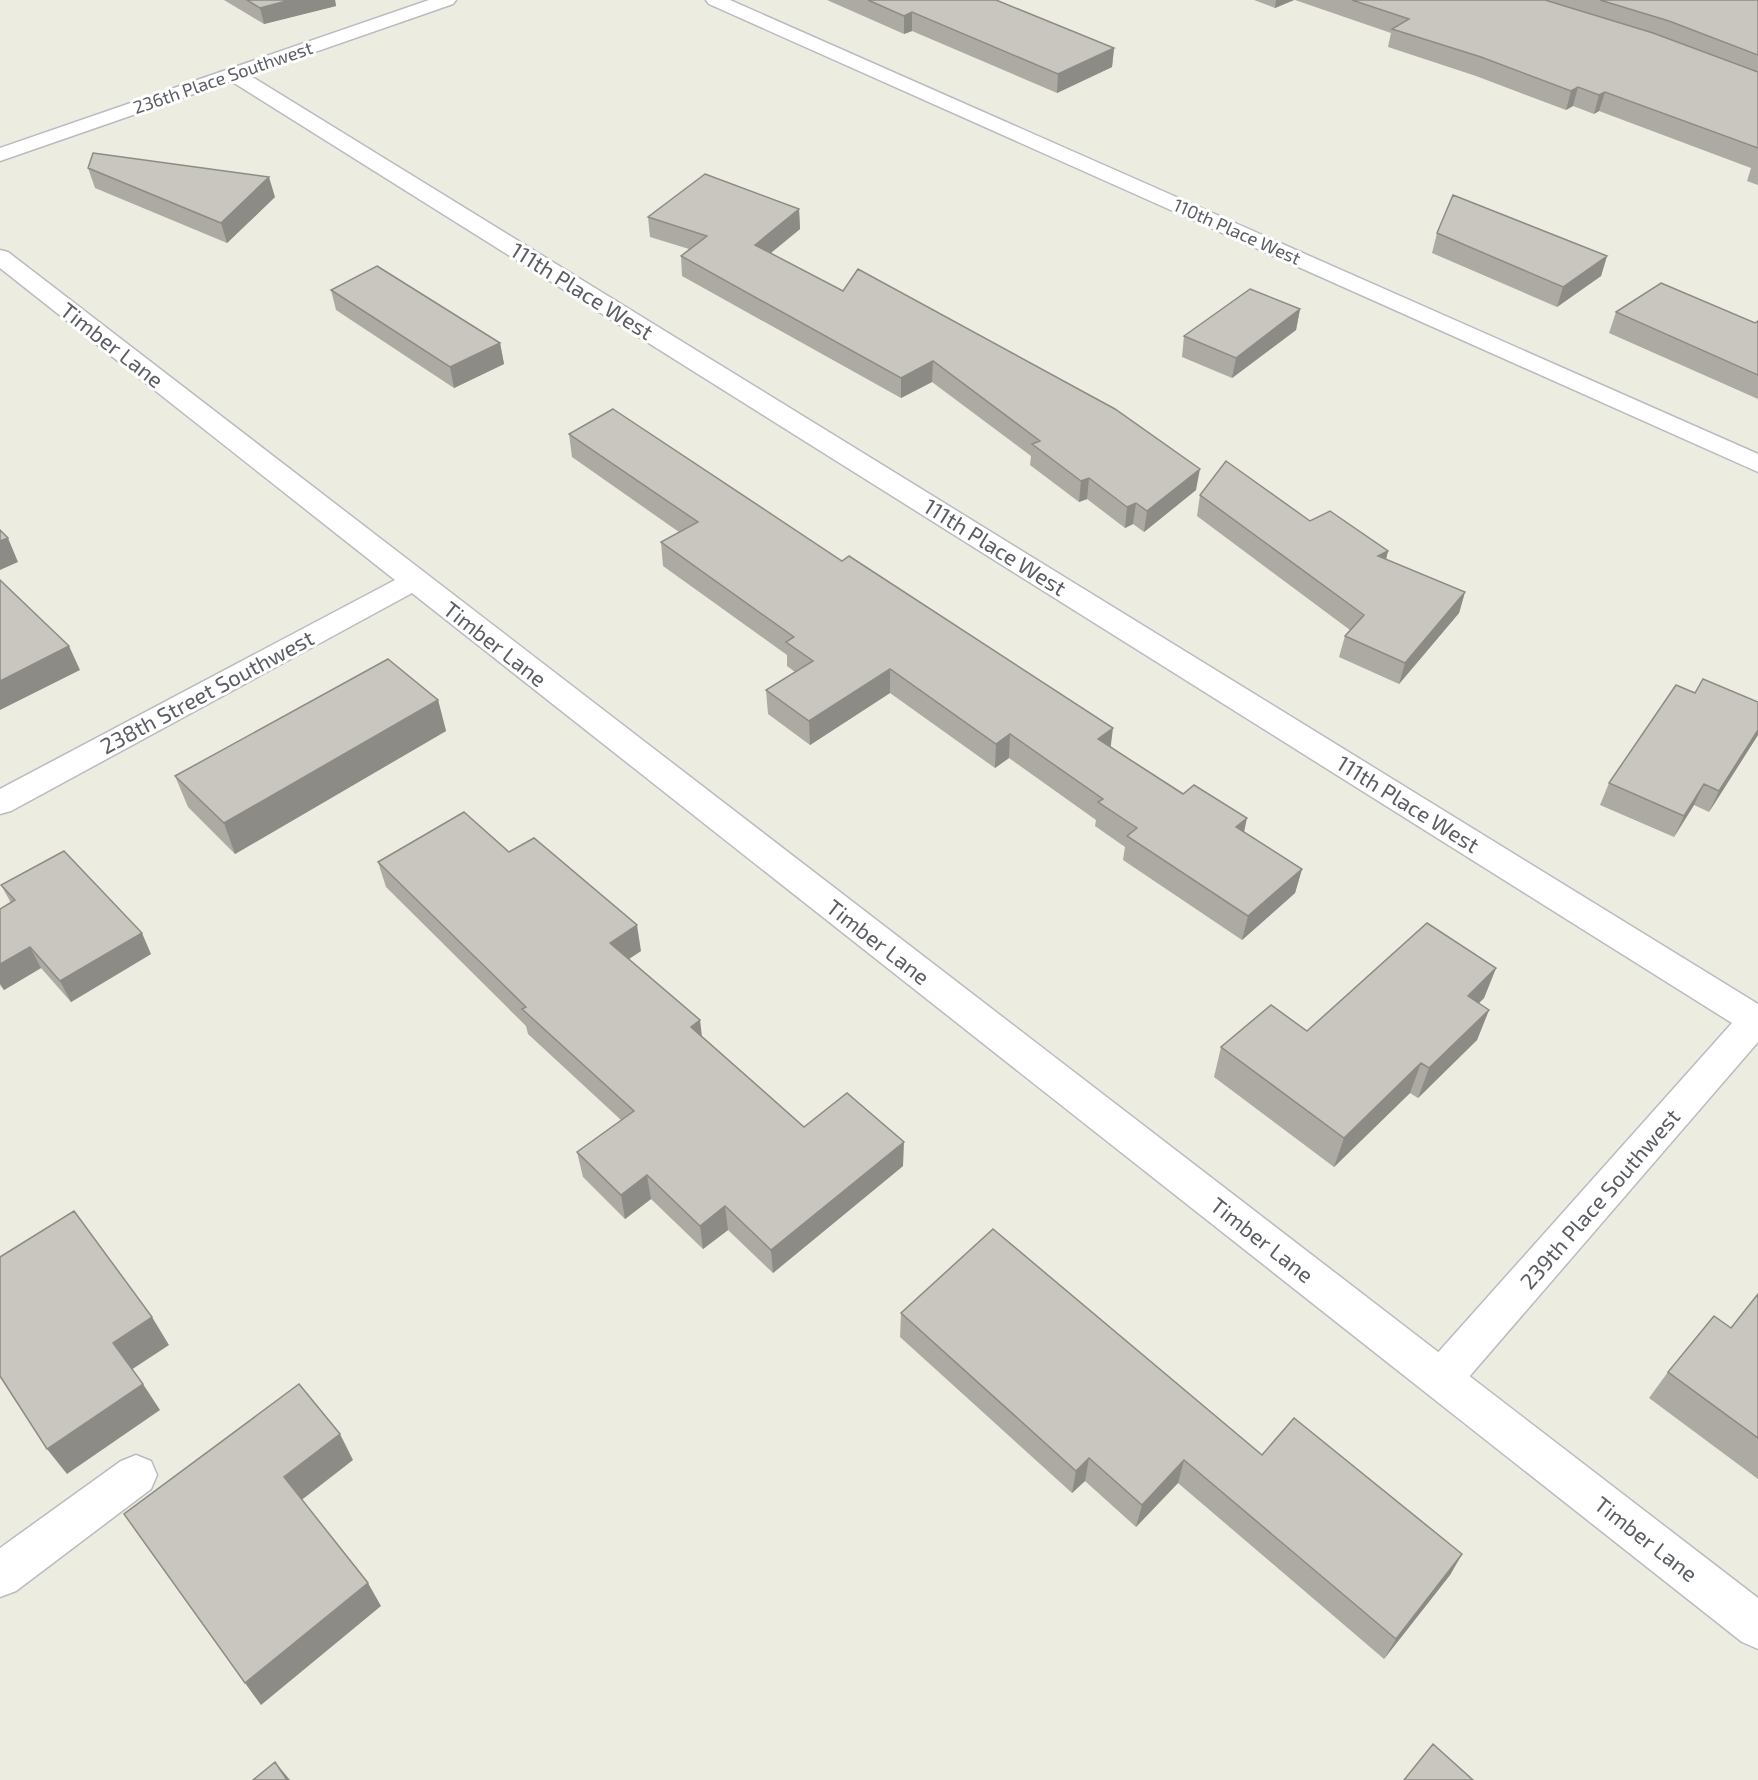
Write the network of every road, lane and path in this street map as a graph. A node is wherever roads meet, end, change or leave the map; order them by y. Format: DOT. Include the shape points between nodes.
graph roads {
  1 [pos="447,0"];
  2 [pos="715,0"];
  3 [pos="233,74"];
  4 [pos="0,155"];
  5 [pos="0,257"];
  6 [pos="1758,464"];
  7 [pos="414,581"];
  8 [pos="0,803"];
  9 [pos="1757,1019"];
  10 [pos="1441,1379"];
  11 [pos="136,1475"];
  12 [pos="0,1575"];
  13 [pos="1758,1626"];
  1 -- 3 [label="street, 236th Place Southwest"];
  2 -- 6 [label="street, 110th Place West"];
  3 -- 4 [label="street, 236th Place Southwest"];
  3 -- 9 [label="street, 111th Place West"];
  5 -- 7 [label="street, Timber Lane"];
  7 -- 8 [label="street, 238th Street Southwest"];
  7 -- 10 [label="street, Timber Lane"];
  9 -- 10 [label="street, 239th Place Southwest"];
  10 -- 13 [label="street, Timber Lane"];
  11 -- 12 [label="street"];
}
